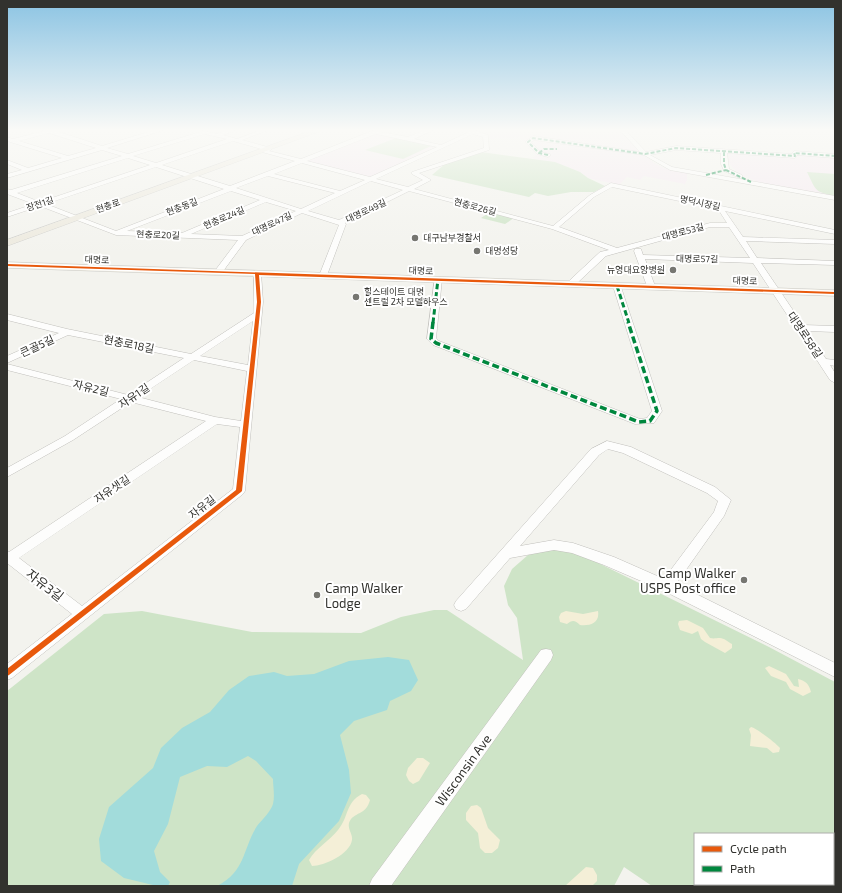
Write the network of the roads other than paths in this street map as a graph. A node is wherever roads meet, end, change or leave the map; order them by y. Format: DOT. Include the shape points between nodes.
graph roads {
  1 [pos="27,171"];
  2 [pos="78,171"];
  3 [pos="138,171"];
  4 [pos="172,171"];
  5 [pos="210,171"];
  6 [pos="278,171"];
  7 [pos="340,171"];
  8 [pos="389,171"];
  9 [pos="421,171"];
  10 [pos="684,171"];
  11 [pos="723,171"];
  12 [pos="727,171"];
  13 [pos="269,174"];
  14 [pos="706,175"];
  15 [pos="7,176"];
  16 [pos="192,177"];
  17 [pos="371,179"];
  18 [pos="751,182"];
  19 [pos="230,189"];
  20 [pos="410,190"];
  21 [pos="8,192"];
  22 [pos="340,193"];
  23 [pos="835,198"];
  24 [pos="265,200"];
  25 [pos="40,204"];
  26 [pos="720,208"];
  27 [pos="301,211"];
  28 [pos="7,215"];
  29 [pos="76,218"];
  30 [pos="340,223"];
  31 [pos="730,225"];
  32 [pos="554,228"];
  33 [pos="835,232"];
  34 [pos="116,233"];
  35 [pos="182,236"];
  36 [pos="242,238"];
  37 [pos="740,239"];
  38 [pos="835,242"];
  39 [pos="7,244"];
  40 [pos="636,244"];
  41 [pos="615,250"];
  42 [pos="641,257"];
  43 [pos="754,260"];
  44 [pos="835,263"];
  45 [pos="7,265"];
  46 [pos="18,266"];
  47 [pos="218,272"];
  48 [pos="257,273"];
  49 [pos="323,276"];
  50 [pos="438,279"];
  51 [pos="572,283"];
  52 [pos="617,286"];
  53 [pos="651,286"];
  54 [pos="774,290"];
  55 [pos="835,293"];
  56 [pos="258,314"];
  57 [pos="7,317"];
  58 [pos="800,328"];
  59 [pos="835,329"];
  60 [pos="67,332"];
  61 [pos="191,356"];
  62 [pos="7,360"];
  63 [pos="823,362"];
  64 [pos="835,362"];
  65 [pos="7,367"];
  66 [pos="252,369"];
  67 [pos="835,380"];
  68 [pos="131,397"];
  69 [pos="215,420"];
  70 [pos="246,425"];
  71 [pos="7,473"];
  72 [pos="505,554"];
  73 [pos="8,557"];
  74 [pos="667,586"];
  75 [pos="461,605"];
  76 [pos="82,614"];
  77 [pos="546,655"];
  78 [pos="835,670"];
  79 [pos="7,674"];
  80 [pos="379,886"];
  1 -- 15 [label="street"];
  2 -- 21 [label="street"];
  3 -- 25 [label="street, 장전1길"];
  4 -- 16 [label="street, 현충로24길"];
  5 -- 16 [label="main road, 현충로"];
  6 -- 13 [label="street, 현충동길"];
  7 -- 17 [label="street, 현충로26길"];
  8 -- 17 [label="street, 대명로47길"];
  9 -- 20 [label="street, 대명로49길" via="414,173 428,180"];
  10 -- 14 [label="street"];
  11 -- 14 [label="street"];
  12 -- 18 [label="street"];
  13 -- 19 [label="street, 현충동길"];
  13 -- 22 [label="street"];
  14 -- 18 [label="street"];
  16 -- 19 [label="street, 현충로24길"];
  16 -- 29 [label="main road, 현충로"];
  17 -- 20 [label="street, 현충로26길"];
  17 -- 22 [label="street, 대명로47길"];
  18 -- 23 [label="street"];
  19 -- 24 [label="street, 현충로24길"];
  19 -- 34 [label="street, 현충동길"];
  20 -- 30 [label="street, 대명로49길"];
  20 -- 32 [label="street, 현충로26길"];
  21 -- 25 [label="street, 현충로20길"];
  22 -- 27 [label="street, 대명로47길"];
  24 -- 27 [label="street, 현충로24길"];
  24 -- 35 [label="street, 현충로24길"];
  25 -- 28 [label="street, 장전1길"];
  25 -- 29 [label="street, 현충로20길"];
  26 -- 31 [label="street"];
  26 -- 32 [label="street, 명덕시장길" via="612,185 592,196"];
  26 -- 33 [label="street, 명덕시장길"];
  27 -- 30 [label="street, 현충로24길"];
  27 -- 36 [label="street, 대명로47길"];
  29 -- 34 [label="street, 현충로20길"];
  29 -- 39 [label="main road, 현충로"];
  30 -- 49 [label="street" via="343,224"];
  31 -- 37 [label="street"];
  31 -- 40 [label="street, 대명로53길" via="710,225"];
  32 -- 41 [label="street, 현충로26길"];
  34 -- 35 [label="street, 현충로20길"];
  35 -- 36 [label="street, 현충로20길"];
  36 -- 47 [label="street, 대명로47길"];
  37 -- 38 [label="street"];
  37 -- 43 [label="street"];
  39 -- 46 [label="main road" via="9,260"];
  40 -- 41 [label="street, 대명로53길"];
  40 -- 42 [label="street"];
  41 -- 51 [label="street, 대명로53길" via="603,254"];
  42 -- 43 [label="street, 대명로57길"];
  42 -- 53 [label="street"];
  43 -- 44 [label="street, 대명로57길"];
  43 -- 54 [label="street"];
  45 -- 46 [label="main road, 대명로"];
  46 -- 47 [label="main road, 대명로"];
  47 -- 48 [label="main road, 대명로"];
  48 -- 49 [label="main road, 대명로"];
  48 -- 56 [label="street, 자유길"];
  49 -- 50 [label="main road, 대명로"];
  50 -- 51 [label="main road, 대명로"];
  50 -- 52 [label="street" via="431,339 436,343 639,422 650,421 657,411"];
  51 -- 52 [label="main road, 대명로"];
  52 -- 53 [label="main road, 대명로"];
  53 -- 54 [label="main road, 대명로"];
  54 -- 55 [label="main road, 대명로"];
  54 -- 58 [label="street, 대명로58길"];
  56 -- 61 [label="street, 자유1길"];
  56 -- 66 [label="street, 자유길"];
  57 -- 60 [label="street, 현충로18길"];
  58 -- 59 [label="street"];
  58 -- 63 [label="street, 대명로58길"];
  60 -- 61 [label="street, 현충로18길"];
  60 -- 62 [label="street, 큰골5길"];
  61 -- 66 [label="street, 현충로18길"];
  61 -- 68 [label="street, 자유1길"];
  63 -- 64 [label="street"];
  63 -- 67 [label="street, 대명로58길"];
  65 -- 68 [label="street, 자유2길"];
  66 -- 70 [label="street, 자유길"];
  68 -- 69 [label="street, 자유2길"];
  68 -- 71 [label="street, 자유1길" via="69,438"];
  69 -- 70 [label="street, 자유2길"];
  69 -- 73 [label="street, 자유샛길"];
  70 -- 76 [label="street, 자유길" via="239,491"];
  72 -- 74 [label="street" via="554,545 573,548"];
  72 -- 74 [label="street" via="595,452 607,445 627,450 711,490 725,500 720,513"];
  72 -- 75 [label="street"];
  73 -- 76 [label="street, 자유3길"];
  74 -- 78 [label="street"];
  76 -- 79 [label="street, 자유길"];
  77 -- 80 [label="street, Wisconsin Ave"];
}
